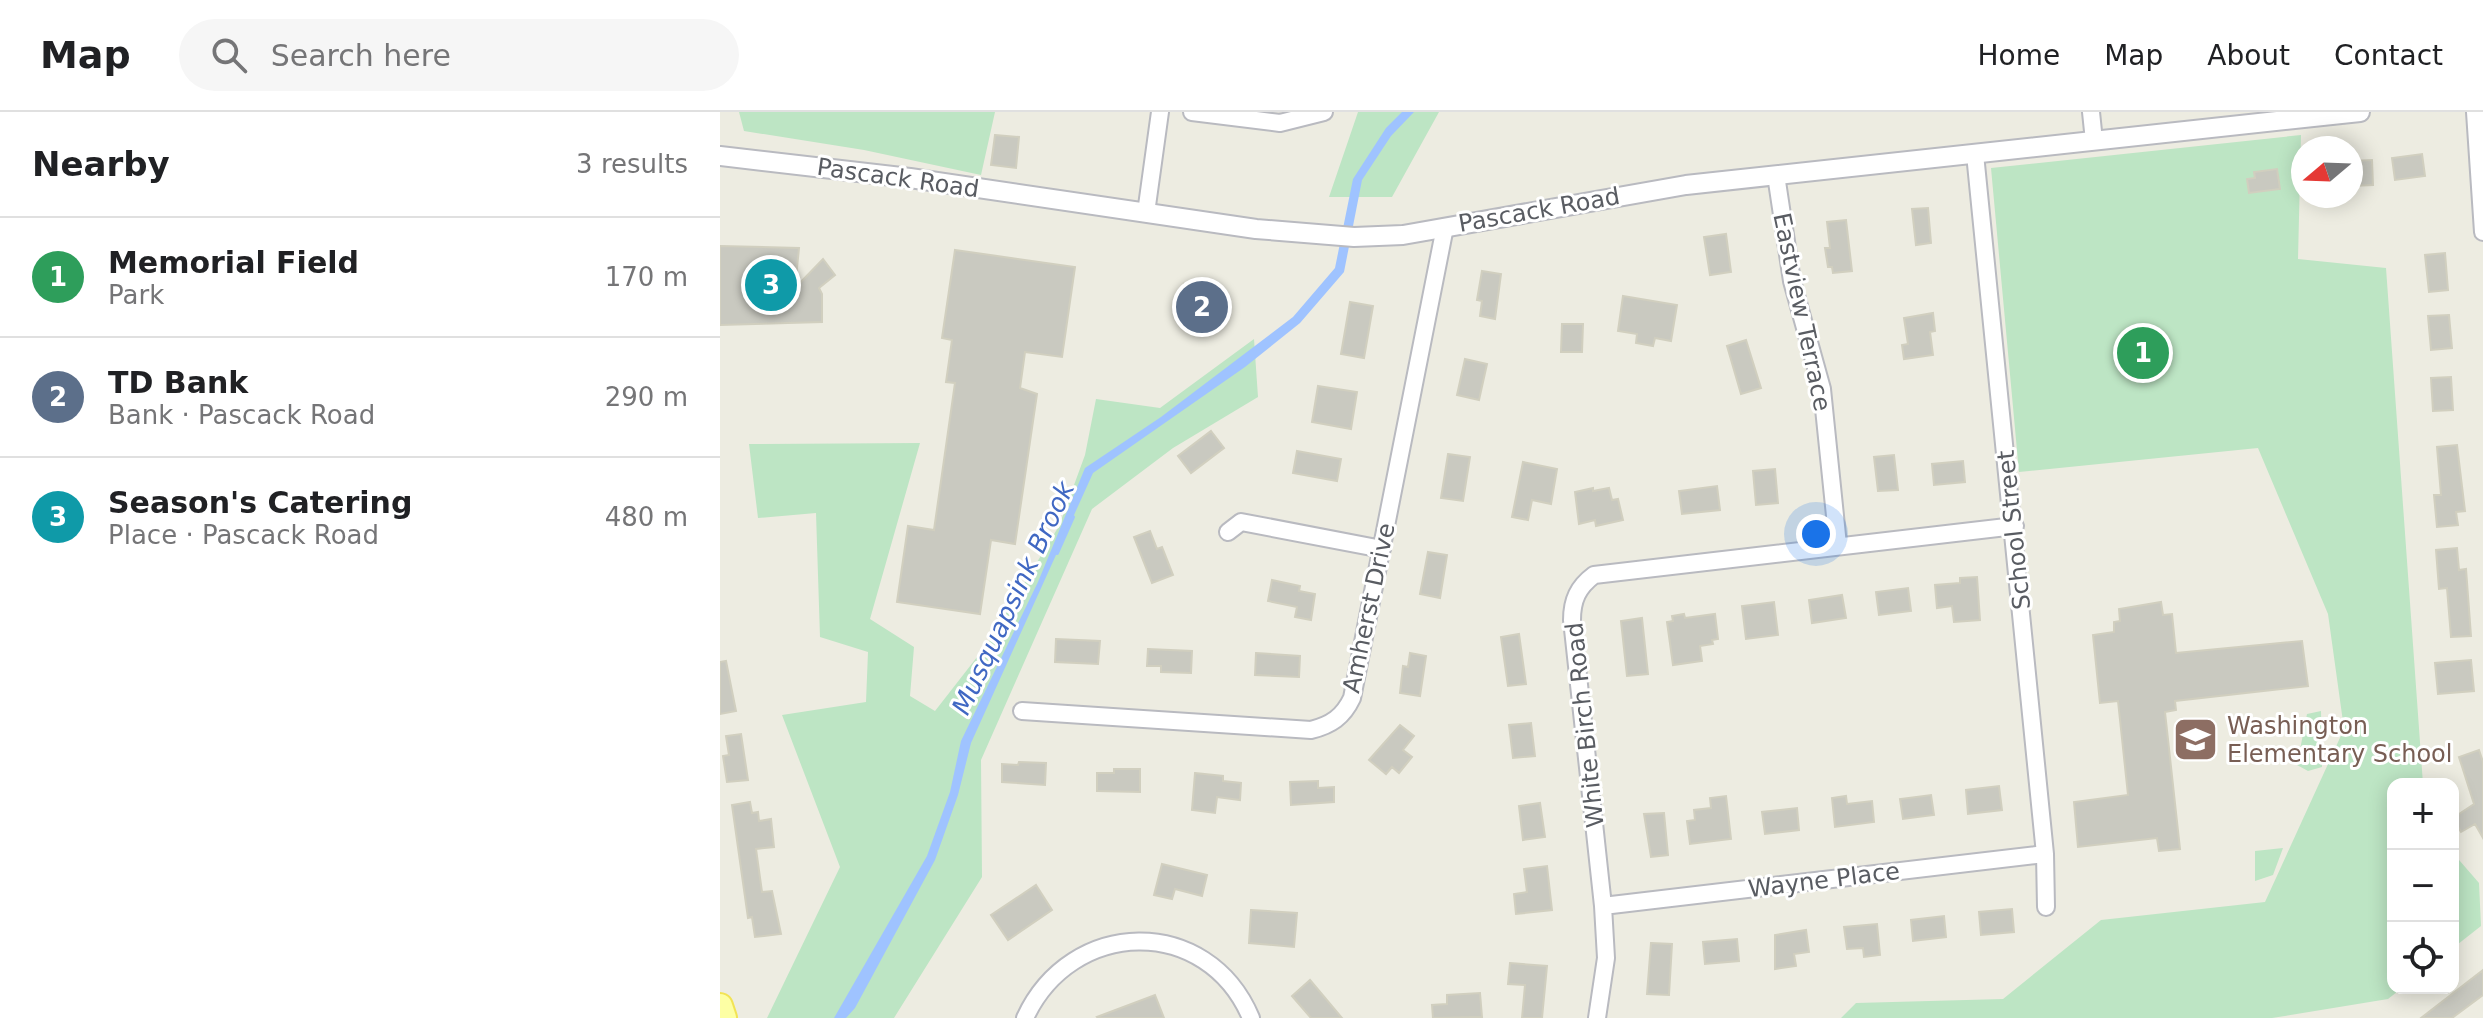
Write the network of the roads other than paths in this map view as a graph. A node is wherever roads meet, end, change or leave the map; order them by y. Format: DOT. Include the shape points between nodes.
graph roads {
  1 [pos="1160,112"];
  2 [pos="1192,112"];
  3 [pos="1324,112"];
  4 [pos="2091,112"];
  5 [pos="2360,112"];
  6 [pos="2475,112"];
  7 [pos="2094,141"];
  8 [pos="1975,154"];
  9 [pos="720,156"];
  10 [pos="1776,175"];
  11 [pos="1146,213"];
  12 [pos="1445,227"];
  13 [pos="2483,232"];
  14 [pos="2015,526"];
  15 [pos="1228,532"];
  16 [pos="1838,545"];
  17 [pos="1382,549"];
  18 [pos="1022,711"];
  19 [pos="2045,854"];
  20 [pos="1603,906"];
  21 [pos="2046,907"];
  22 [pos="720,1006"];
  23 [pos="724,1018"];
  24 [pos="1025,1018"];
  25 [pos="1251,1018"];
  26 [pos="1597,1018"];
  1 -- 11 [label="street"];
  2 -- 3 [label="street" via="1280,123"];
  4 -- 7 [label="street"];
  5 -- 7 [label="street, Pascack Road"];
  6 -- 13 [label="street"];
  7 -- 8 [label="street, Pascack Road"];
  8 -- 10 [label="street, Pascack Road"];
  8 -- 14 [label="street, School Street"];
  9 -- 11 [label="street, Pascack Road"];
  10 -- 12 [label="street, Pascack Road" via="1630,193"];
  10 -- 16 [label="street, Eastview Terrace" via="1792,281 1822,389"];
  11 -- 12 [label="street, Pascack Road" via="1329,236 1403,235"];
  12 -- 17 [label="street, Amherst Drive"];
  14 -- 16 [label="street, White Birch Road"];
  14 -- 19 [label="street, School Street"];
  15 -- 17 [label="street" via="1241,522"];
  16 -- 20 [label="street, White Birch Road" via="1594,575 1575,595 1572,620"];
  17 -- 18 [label="street, Amherst Drive" via="1352,698 1326,726 1311,730"];
  19 -- 20 [label="street, Wayne Place"];
  19 -- 21 [label="street, School Street"];
  20 -- 26 [label="street, White Birch Road" via="1606,958"];
  22 -- 23 [label="main road"];
  24 -- 25 [label="street" via="1036,993 1066,963 1125,942 1170,946 1206,962 1237,992"];
}
